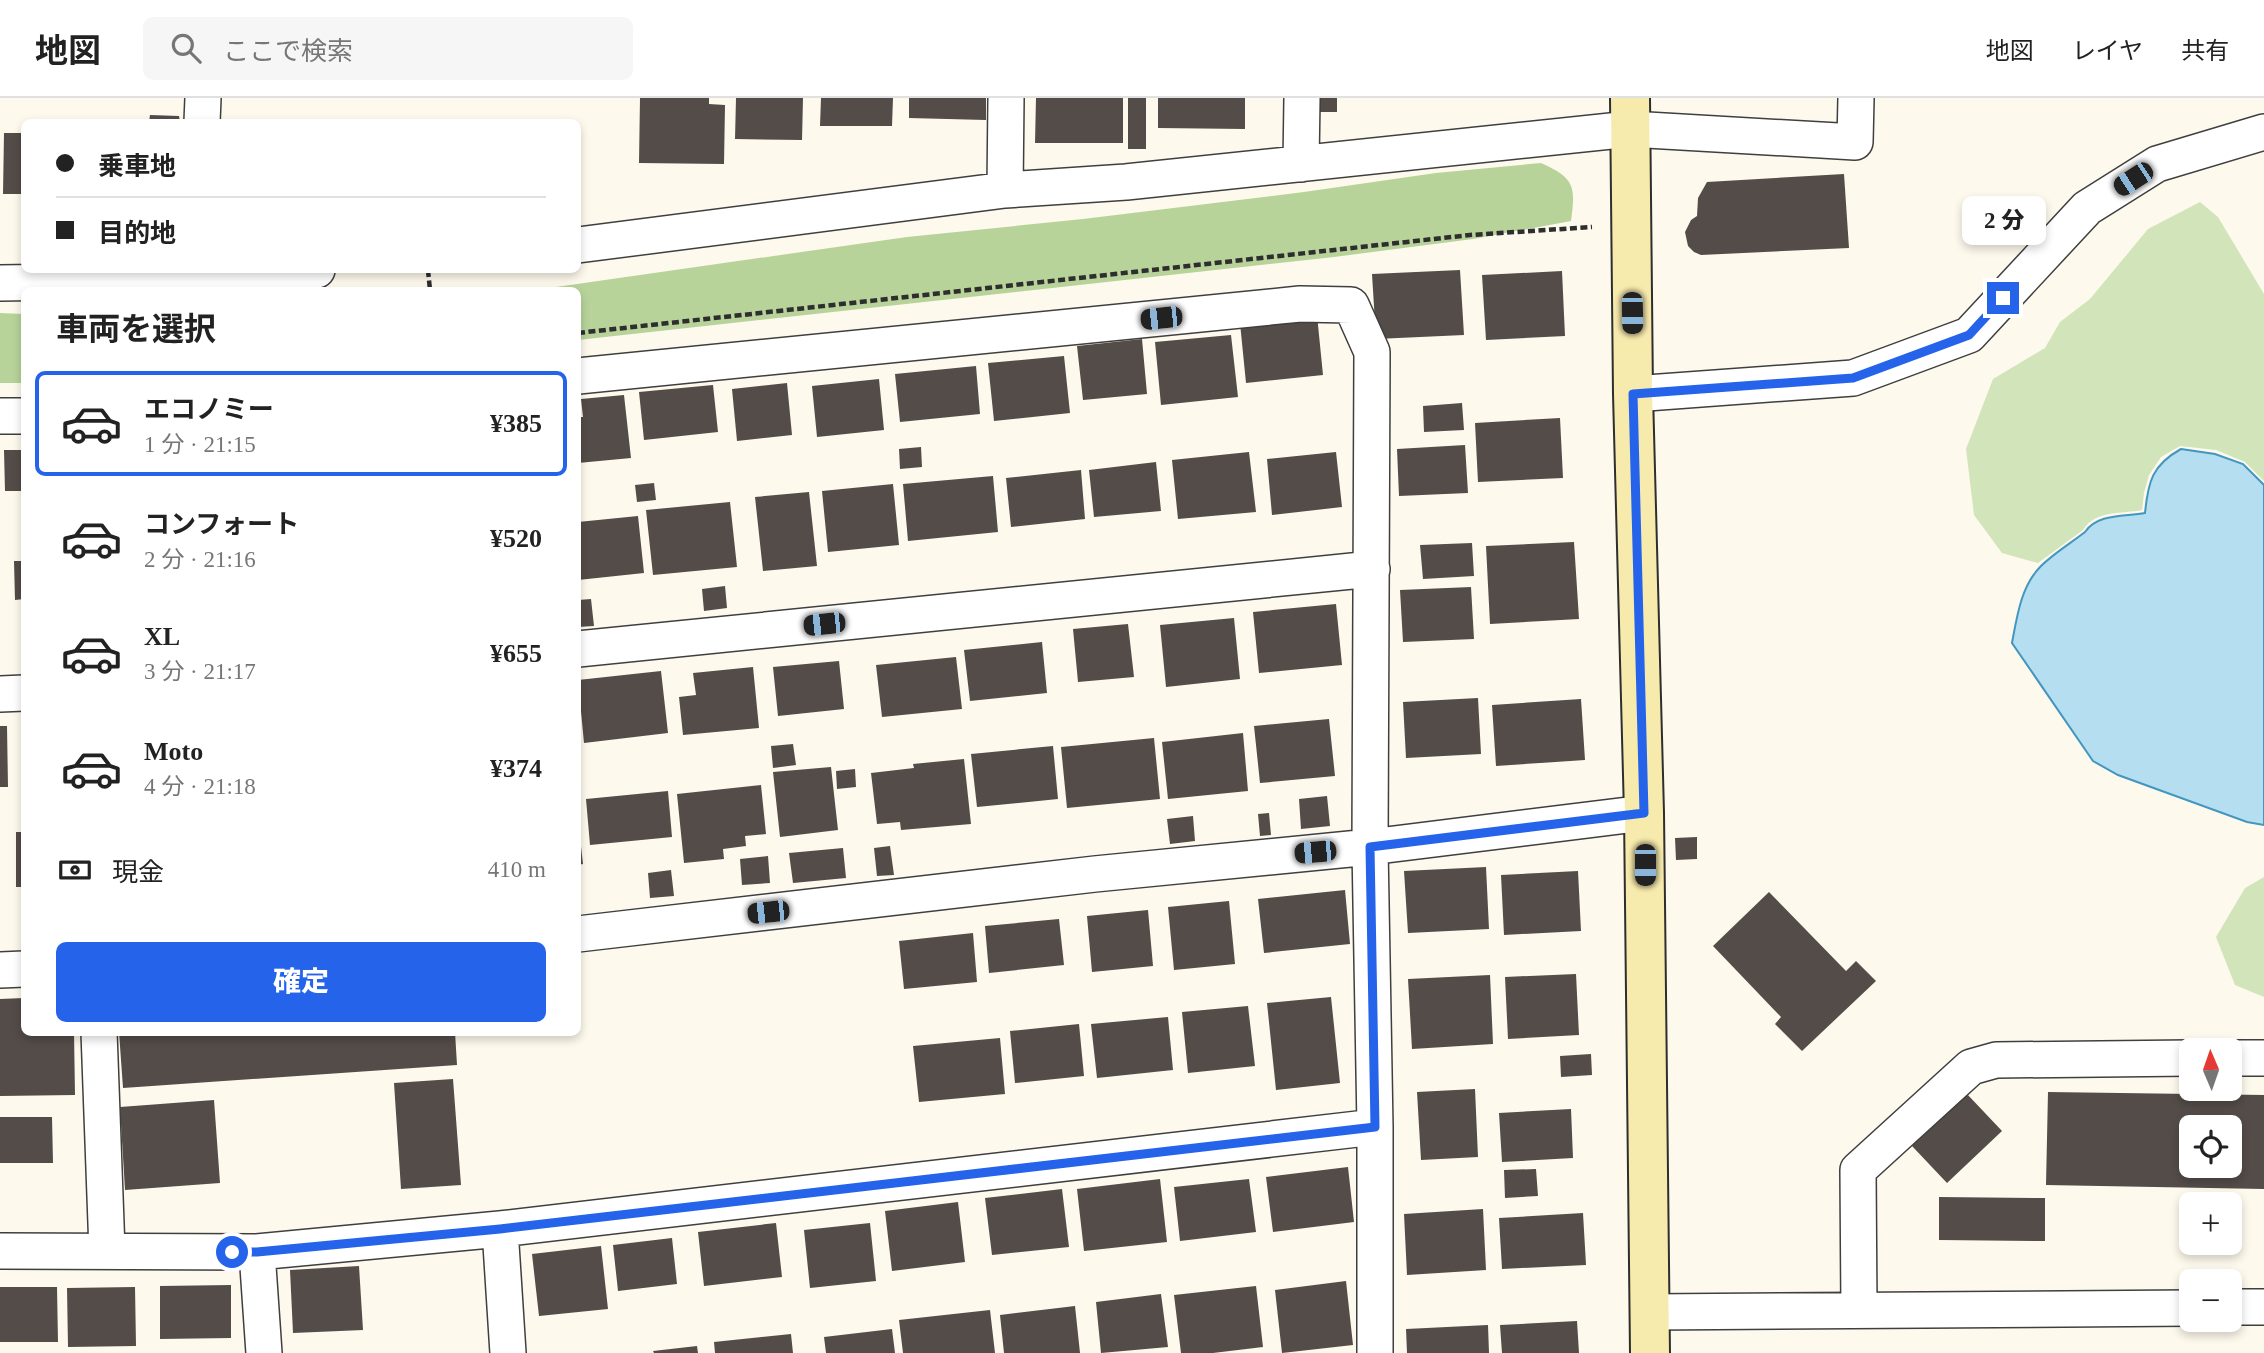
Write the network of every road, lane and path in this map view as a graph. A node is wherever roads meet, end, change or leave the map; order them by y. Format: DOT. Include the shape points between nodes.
graph roads {
  1 [pos="203,98"];
  2 [pos="1006,98"];
  3 [pos="1302,98"];
  4 [pos="1856,98"];
  5 [pos="1630,113"];
  6 [pos="202,119"];
  7 [pos="2264,132"];
  8 [pos="1301,164"];
  9 [pos="1005,190"];
  10 [pos="1592,227"];
  11 [pos="581,245"];
  12 [pos="246,273"];
  13 [pos="198,275"];
  14 [pos="0,283"];
  15 [pos="581,333"];
  16 [pos="581,376"];
  17 [pos="1633,394"];
  18 [pos="0,416"];
  19 [pos="21,416"];
  20 [pos="1372,569"];
  21 [pos="581,649"];
  22 [pos="21,693"];
  23 [pos="0,694"];
  24 [pos="1644,813"];
  25 [pos="1370,847"];
  26 [pos="581,933"];
  27 [pos="21,969"];
  28 [pos="0,970"];
  29 [pos="99,1036"];
  30 [pos="2179,1058"];
  31 [pos="2242,1058"];
  32 [pos="2264,1058"];
  33 [pos="1375,1127"];
  34 [pos="500,1229"];
  35 [pos="0,1251"];
  36 [pos="107,1251"];
  37 [pos="257,1252"];
  38 [pos="2242,1307"];
  39 [pos="2264,1307"];
  40 [pos="2179,1308"];
  41 [pos="1859,1310"];
  42 [pos="1651,1312"];
  43 [pos="264,1353"];
  44 [pos="508,1353"];
  45 [pos="1375,1353"];
  46 [pos="1650,1353"];
  1 -- 6 [label="street"];
  2 -- 9 [label="street"];
  3 -- 8 [label="street"];
  4 -- 5 [label="street" via="1855,142"];
  5 -- 8 [label="street"];
  5 -- 17 [label="street"];
  7 -- 17 [label="street" via="2157,164 2087,208 1969,335 1853,378"];
  8 -- 9 [label="street"];
  9 -- 11 [label="street"];
  10 -- 15 [label="path" via="1470,235"];
  12 -- 13 [label="street"];
  13 -- 14 [label="street"];
  16 -- 20 [label="street" via="1300,304 1351,305 1372,352"];
  17 -- 24 [label="street"];
  18 -- 19 [label="street"];
  20 -- 21 [label="street"];
  20 -- 25 [label="street"];
  22 -- 23 [label="street"];
  24 -- 25 [label="street"];
  24 -- 42 [label="street"];
  25 -- 26 [label="street"];
  25 -- 33 [label="street"];
  27 -- 28 [label="street"];
  29 -- 36 [label="street"];
  30 -- 41 [label="street" via="1996,1060 1971,1067 1858,1170"];
  31 -- 32 [label="street"];
  33 -- 34 [label="street"];
  33 -- 45 [label="street"];
  34 -- 37 [label="street"];
  34 -- 44 [label="street"];
  35 -- 36 [label="street"];
  36 -- 37 [label="street"];
  37 -- 43 [label="street"];
  38 -- 39 [label="street"];
  40 -- 41 [label="street"];
  41 -- 42 [label="street"];
  42 -- 46 [label="street"];
}
